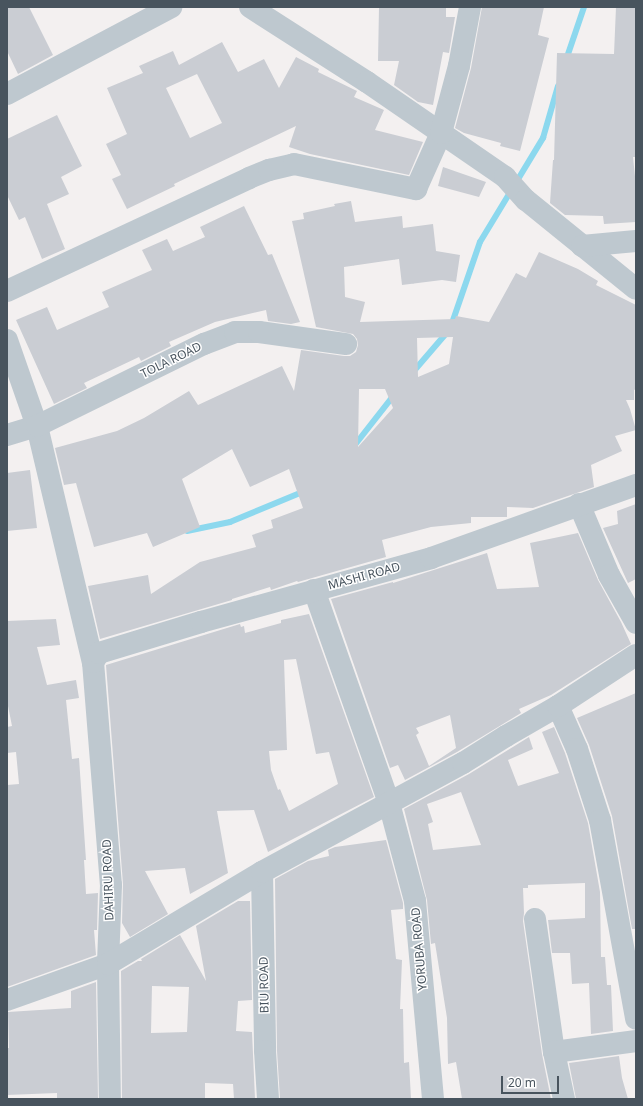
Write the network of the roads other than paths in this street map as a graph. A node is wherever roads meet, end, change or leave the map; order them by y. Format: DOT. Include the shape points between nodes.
graph roads {
  1 [pos="171,7"];
  2 [pos="250,7"];
  3 [pos="470,7"];
  4 [pos="7,94"];
  5 [pos="441,133"];
  6 [pos="636,241"];
  7 [pos="582,246"];
  8 [pos="636,289"];
  9 [pos="7,291"];
  10 [pos="7,340"];
  11 [pos="346,344"];
  12 [pos="37,426"];
  13 [pos="7,435"];
  14 [pos="636,486"];
  15 [pos="579,504"];
  16 [pos="314,590"];
  17 [pos="636,623"];
  18 [pos="636,656"];
  19 [pos="93,662"];
  20 [pos="558,706"];
  21 [pos="389,803"];
  22 [pos="262,872"];
  23 [pos="535,918"];
  24 [pos="108,964"];
  25 [pos="7,1000"];
  26 [pos="636,1019"];
  27 [pos="636,1041"];
  28 [pos="554,1052"];
  29 [pos="110,1099"];
  30 [pos="268,1099"];
  31 [pos="433,1099"];
  32 [pos="564,1099"];
  1 -- 4 [label="street"];
  2 -- 5 [label="street"];
  3 -- 5 [label="street" via="459,66"];
  5 -- 7 [label="street" via="505,177 526,200"];
  5 -- 9 [label="street" via="416,189 294,164 269,170"];
  6 -- 7 [label="street"];
  7 -- 8 [label="street"];
  10 -- 12 [label="street, DAHIRU ROAD"];
  11 -- 12 [label="street, TOLA ROAD" via="259,332 235,332 204,344"];
  12 -- 13 [label="street, TOLA ROAD"];
  12 -- 19 [label="street, DAHIRU ROAD"];
  14 -- 15 [label="street, MASHI ROAD"];
  15 -- 16 [label="street, MASHI ROAD" via="431,558"];
  15 -- 17 [label="street" via="609,575"];
  16 -- 19 [label="street, MASHI ROAD" via="99,653"];
  16 -- 21 [label="street, YORUBA ROAD"];
  18 -- 20 [label="street"];
  19 -- 24 [label="street, DAHIRU ROAD" via="110,885"];
  20 -- 21 [label="street" via="463,763"];
  20 -- 26 [label="street" via="578,749 600,820"];
  21 -- 22 [label="street"];
  21 -- 31 [label="street, YORUBA ROAD" via="415,901"];
  22 -- 24 [label="street"];
  22 -- 30 [label="street, BIU ROAD"];
  23 -- 28 [label="street"];
  24 -- 25 [label="street"];
  24 -- 29 [label="street, DAHIRU ROAD"];
  27 -- 28 [label="street"];
  28 -- 32 [label="street"];
}
